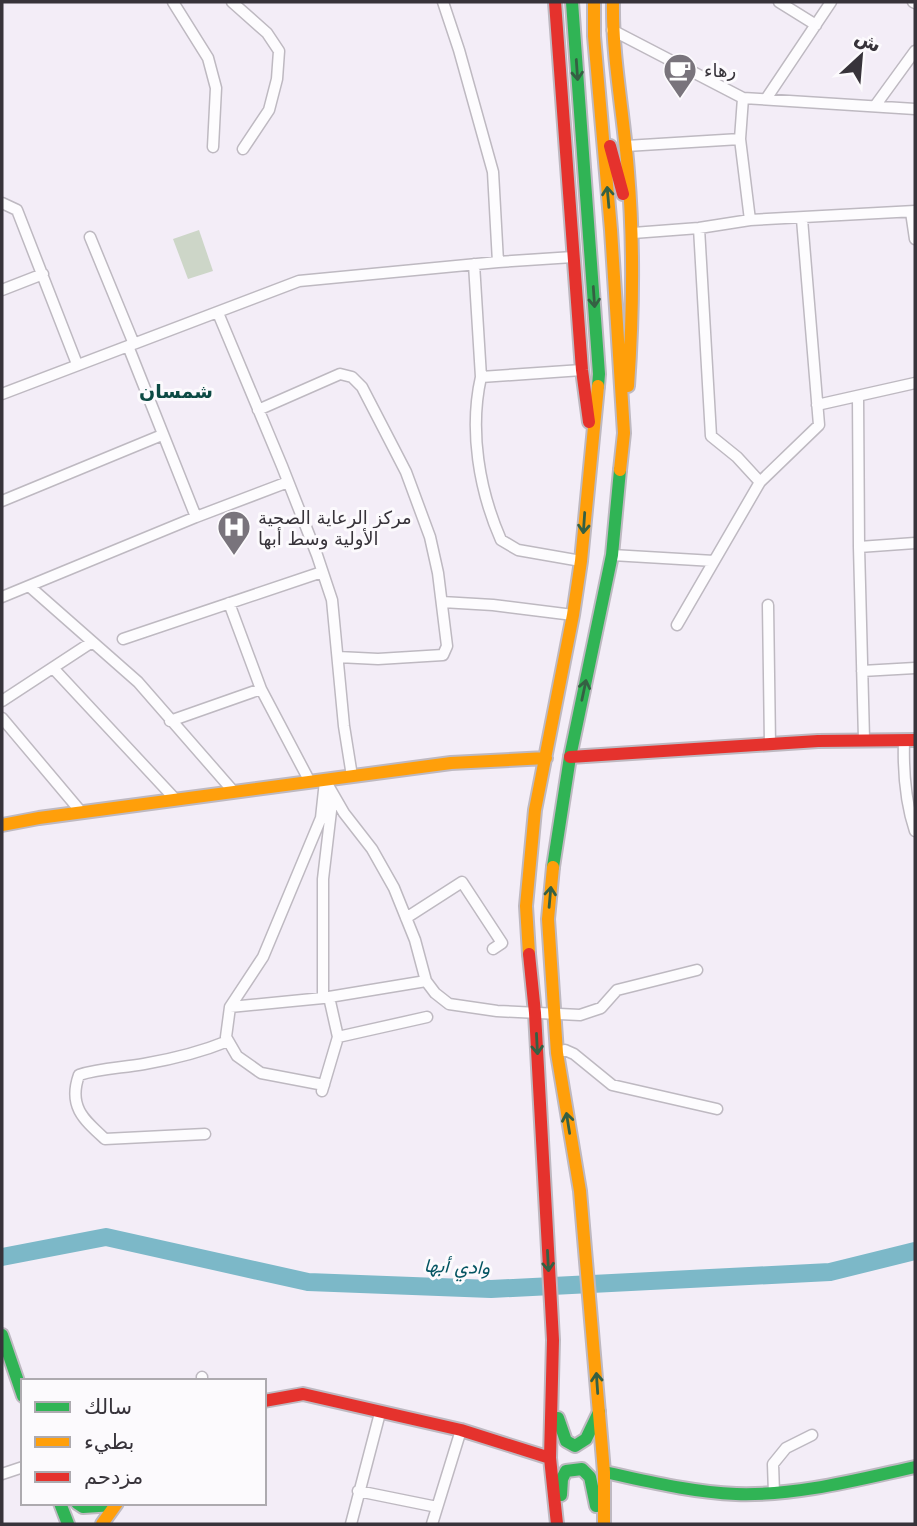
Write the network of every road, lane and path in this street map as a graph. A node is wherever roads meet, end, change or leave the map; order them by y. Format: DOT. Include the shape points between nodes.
graph roads {
  1 [pos="173,2"];
  2 [pos="232,2"];
  3 [pos="443,2"];
  4 [pos="555,2"];
  5 [pos="572,2"];
  6 [pos="594,2"];
  7 [pos="613,2"];
  8 [pos="779,2"];
  9 [pos="831,2"];
  10 [pos="816,24"];
  11 [pos="612,30"];
  12 [pos="915,51"];
  13 [pos="743,98"];
  14 [pos="766,99"];
  15 [pos="580,103"];
  16 [pos="875,106"];
  17 [pos="600,107"];
  18 [pos="915,109"];
  19 [pos="740,139"];
  20 [pos="626,146"];
  21 [pos="213,147"];
  22 [pos="243,149"];
  23 [pos="2,203"];
  24 [pos="571,210"];
  25 [pos="913,211"];
  26 [pos="802,219"];
  27 [pos="750,220"];
  28 [pos="699,228"];
  29 [pos="633,233"];
  30 [pos="90,237"];
  31 [pos="915,239"];
  32 [pos="573,257"];
  33 [pos="498,262"];
  34 [pos="474,264"];
  35 [pos="43,274"];
  36 [pos="2,290"];
  37 [pos="218,313"];
  38 [pos="131,345"];
  39 [pos="77,364"];
  40 [pos="582,370"];
  41 [pos="481,377"];
  42 [pos="915,383"];
  43 [pos="2,394"];
  44 [pos="859,396"];
  45 [pos="817,405"];
  46 [pos="258,410"];
  47 [pos="624,433"];
  48 [pos="162,435"];
  49 [pos="593,448"];
  50 [pos="288,482"];
  51 [pos="760,482"];
  52 [pos="2,501"];
  53 [pos="196,517"];
  54 [pos="915,543"];
  55 [pos="859,547"];
  56 [pos="612,555"];
  57 [pos="581,561"];
  58 [pos="715,561"];
  59 [pos="322,572"];
  60 [pos="29,586"];
  61 [pos="2,597"];
  62 [pos="442,602"];
  63 [pos="229,603"];
  64 [pos="768,605"];
  65 [pos="573,615"];
  66 [pos="677,625"];
  67 [pos="123,639"];
  68 [pos="92,642"];
  69 [pos="338,657"];
  70 [pos="915,667"];
  71 [pos="53,668"];
  72 [pos="862,671"];
  73 [pos="261,689"];
  74 [pos="3,699"];
  75 [pos="2,718"];
  76 [pos="170,721"];
  77 [pos="864,739"];
  78 [pos="910,741"];
  79 [pos="770,745"];
  80 [pos="570,757"];
  81 [pos="546,758"];
  82 [pos="352,776"];
  83 [pos="325,780"];
  84 [pos="310,782"];
  85 [pos="234,792"];
  86 [pos="333,794"];
  87 [pos="176,800"];
  88 [pos="82,813"];
  89 [pos="2,824"];
  90 [pos="915,831"];
  91 [pos="406,918"];
  92 [pos="493,950"];
  93 [pos="697,970"];
  94 [pos="426,981"];
  95 [pos="326,998"];
  96 [pos="230,1007"];
  97 [pos="554,1012"];
  98 [pos="535,1013"];
  99 [pos="427,1017"];
  100 [pos="338,1037"];
  101 [pos="228,1041"];
  102 [pos="557,1053"];
  103 [pos="717,1109"];
  104 [pos="205,1134"];
  105 [pos="2,1335"];
  106 [pos="552,1379"];
  107 [pos="21,1390"];
  108 [pos="266,1401"];
  109 [pos="599,1412"];
  110 [pos="380,1413"];
  111 [pos="461,1430"];
  112 [pos="813,1435"];
  113 [pos="550,1458"];
  114 [pos="21,1467"];
  115 [pos="915,1467"];
  116 [pos="604,1472"];
  117 [pos="2,1474"];
  118 [pos="358,1491"];
  119 [pos="774,1493"];
  120 [pos="61,1505"];
  121 [pos="80,1505"];
  122 [pos="104,1505"];
  123 [pos="114,1505"];
  124 [pos="437,1507"];
  125 [pos="68,1524"];
  126 [pos="102,1524"];
  127 [pos="351,1524"];
  128 [pos="432,1524"];
  129 [pos="557,1524"];
  130 [pos="598,1524"];
  131 [pos="604,1524"];
  1 -- 21 [label="street" via="208,58 216,88"];
  2 -- 22 [label="street" via="267,33 279,51 269,110"];
  3 -- 33 [label="street" via="493,172"];
  4 -- 24 [label="main road"];
  5 -- 15 [label="main road, one-way"];
  6 -- 17 [label="main road"];
  7 -- 11 [label="main road"];
  8 -- 10 [label="street"];
  9 -- 10 [label="street"];
  10 -- 14 [label="street"];
  11 -- 13 [label="street"];
  11 -- 20 [label="main road"];
  12 -- 16 [label="street"];
  13 -- 14 [label="street"];
  13 -- 19 [label="street"];
  14 -- 16 [label="street"];
  15 -- 24 [label="main road"];
  15 -- 49 [label="main road, one-way" via="599,374"];
  16 -- 18 [label="street"];
  17 -- 29 [label="main road"];
  47 -- 17 [label="main road, one-way"];
  19 -- 20 [label="street"];
  19 -- 27 [label="street"];
  20 -- 29 [label="main road"];
  23 -- 35 [label="street" via="18,210"];
  24 -- 32 [label="main road"];
  25 -- 26 [label="street"];
  25 -- 31 [label="street"];
  26 -- 27 [label="street"];
  26 -- 45 [label="street"];
  27 -- 28 [label="street"];
  28 -- 29 [label="street"];
  28 -- 51 [label="street" via="711,436"];
  29 -- 47 [label="main road"];
  30 -- 38 [label="street"];
  32 -- 33 [label="street"];
  32 -- 40 [label="main road"];
  33 -- 34 [label="street"];
  34 -- 37 [label="street" via="299,281"];
  34 -- 41 [label="street"];
  35 -- 36 [label="street"];
  35 -- 39 [label="street"];
  37 -- 38 [label="street"];
  37 -- 46 [label="street"];
  38 -- 39 [label="street"];
  38 -- 48 [label="street"];
  39 -- 43 [label="street"];
  40 -- 41 [label="street"];
  40 -- 49 [label="main road"];
  41 -- 57 [label="street" via="476,402 477,444 484,490 501,540 517,550"];
  42 -- 44 [label="street"];
  44 -- 45 [label="street"];
  44 -- 55 [label="street"];
  45 -- 51 [label="street" via="819,425"];
  46 -- 50 [label="street"];
  46 -- 62 [label="street" via="340,374 352,377 362,387 406,472 425,524"];
  47 -- 56 [label="main road"];
  48 -- 52 [label="street"];
  48 -- 53 [label="street"];
  49 -- 57 [label="main road, one-way"];
  50 -- 53 [label="street"];
  50 -- 59 [label="street"];
  51 -- 58 [label="street"];
  53 -- 60 [label="street"];
  54 -- 55 [label="street"];
  55 -- 72 [label="street"];
  56 -- 58 [label="street"];
  80 -- 56 [label="main road, one-way"];
  57 -- 65 [label="main road"];
  58 -- 66 [label="street"];
  59 -- 63 [label="street"];
  59 -- 69 [label="street" via="332,600"];
  60 -- 61 [label="street"];
  60 -- 68 [label="street"];
  62 -- 65 [label="street"];
  62 -- 69 [label="street" via="447,646 443,655"];
  63 -- 67 [label="street"];
  63 -- 73 [label="street"];
  64 -- 79 [label="street"];
  65 -- 81 [label="main road"];
  68 -- 71 [label="street"];
  68 -- 76 [label="street" via="138,682"];
  69 -- 82 [label="street"];
  70 -- 72 [label="street"];
  71 -- 74 [label="street"];
  71 -- 87 [label="street"];
  72 -- 77 [label="street"];
  73 -- 76 [label="street"];
  73 -- 84 [label="street"];
  75 -- 88 [label="street"];
  76 -- 85 [label="street"];
  77 -- 78 [label="main road"];
  77 -- 79 [label="main road"];
  78 -- 90 [label="street" via="903,776"];
  79 -- 80 [label="main road"];
  97 -- 80 [label="main road, one-way" via="548,919"];
  81 -- 82 [label="main road" via="451,763"];
  81 -- 98 [label="main road" via="535,810 526,906"];
  82 -- 83 [label="main road"];
  83 -- 84 [label="main road"];
  83 -- 86 [label="street"];
  83 -- 96 [label="street" via="321,818 273,934"];
  84 -- 85 [label="main road"];
  85 -- 87 [label="main road"];
  86 -- 91 [label="street" via="372,849"];
  86 -- 95 [label="street" via="323,880"];
  87 -- 88 [label="main road"];
  88 -- 89 [label="main road"];
  91 -- 92 [label="street" via="462,882 502,943"];
  91 -- 94 [label="street"];
  93 -- 97 [label="street" via="617,990 601,1007 580,1015"];
  94 -- 95 [label="street"];
  94 -- 98 [label="street" via="449,1004"];
  95 -- 96 [label="street"];
  95 -- 100 [label="street"];
  96 -- 101 [label="street"];
  97 -- 98 [label="street"];
  97 -- 102 [label="main road"];
  98 -- 106 [label="main road, one-way"];
  99 -- 100 [label="street"];
  100 -- 101 [label="street" via="323,1088 261,1073 237,1056"];
  101 -- 104 [label="street" via="200,1053 90,1071 79,1075 74,1089 76,1106 105,1139"];
  102 -- 103 [label="street" via="573,1054 612,1085"];
  109 -- 102 [label="main road, one-way" via="580,1191"];
  105 -- 107 [label="main road"];
  106 -- 109 [label="main road" via="565,1441 580,1444"];
  106 -- 113 [label="main road"];
  108 -- 110 [label="main road" via="303,1394"];
  109 -- 116 [label="main road"];
  110 -- 111 [label="main road"];
  110 -- 118 [label="street"];
  111 -- 113 [label="main road"];
  111 -- 124 [label="street"];
  112 -- 119 [label="street" via="786,1448 773,1464"];
  113 -- 129 [label="main road"];
  114 -- 117 [label="street"];
  115 -- 119 [label="main road"];
  116 -- 119 [label="main road" via="694,1490"];
  116 -- 131 [label="main road"];
  118 -- 124 [label="street"];
  118 -- 127 [label="street"];
  120 -- 125 [label="main road"];
  121 -- 122 [label="main road"];
  123 -- 126 [label="main road"];
  124 -- 128 [label="street"];
  129 -- 130 [label="main road" via="562,1479 576,1467 591,1476"];
}
